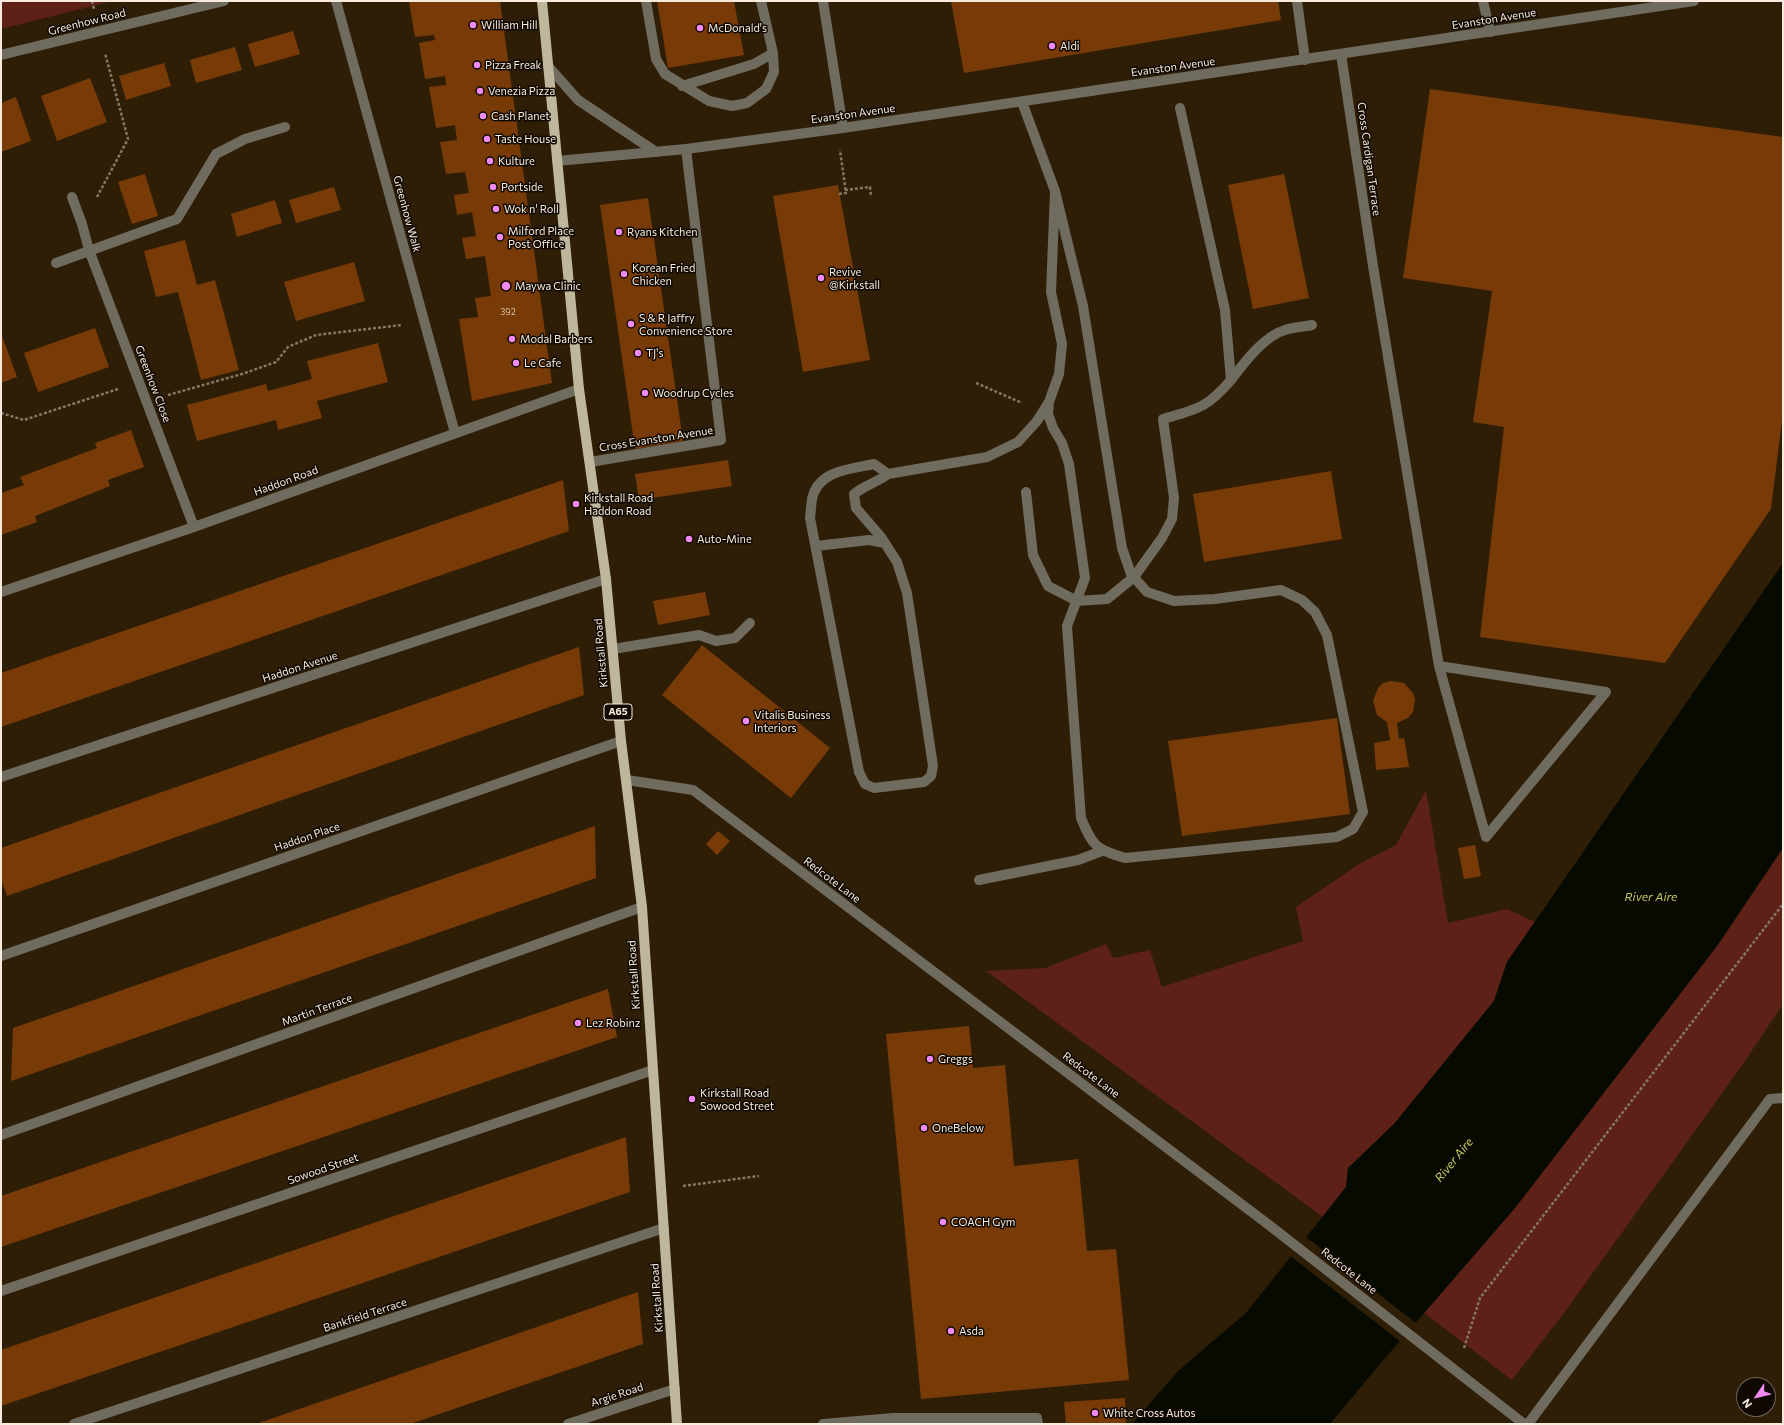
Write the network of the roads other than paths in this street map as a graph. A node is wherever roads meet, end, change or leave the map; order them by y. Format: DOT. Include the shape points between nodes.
graph roads {
  1 [pos="224,1"];
  2 [pos="336,1"];
  3 [pos="542,1"];
  4 [pos="646,1"];
  5 [pos="761,1"];
  6 [pos="823,1"];
  7 [pos="1297,1"];
  8 [pos="1483,1"];
  9 [pos="1694,1"];
  10 [pos="1490,32"];
  11 [pos="773,53"];
  12 [pos="1341,54"];
  13 [pos="1,55"];
  14 [pos="1305,60"];
  15 [pos="548,66"];
  16 [pos="682,86"];
  17 [pos="1022,102"];
  18 [pos="1180,108"];
  19 [pos="285,127"];
  20 [pos="840,128"];
  21 [pos="686,149"];
  22 [pos="656,152"];
  23 [pos="557,161"];
  24 [pos="1055,191"];
  25 [pos="72,197"];
  26 [pos="89,250"];
  27 [pos="56,263"];
  28 [pos="1312,325"];
  29 [pos="1231,380"];
  30 [pos="578,388"];
  31 [pos="1049,402"];
  32 [pos="455,433"];
  33 [pos="590,462"];
  34 [pos="888,474"];
  35 [pos="1026,492"];
  36 [pos="194,527"];
  37 [pos="885,543"];
  38 [pos="816,546"];
  39 [pos="1134,577"];
  40 [pos="606,579"];
  41 [pos="1,592"];
  42 [pos="1077,601"];
  43 [pos="750,622"];
  44 [pos="612,649"];
  45 [pos="1439,666"];
  46 [pos="621,741"];
  47 [pos="1,777"];
  48 [pos="627,780"];
  49 [pos="1102,851"];
  50 [pos="979,880"];
  51 [pos="642,907"];
  52 [pos="1,956"];
  53 [pos="653,1070"];
  54 [pos="1783,1098"];
  55 [pos="1,1135"];
  56 [pos="664,1228"];
  57 [pos="1,1291"];
  58 [pos="675,1389"];
  59 [pos="969,1421"];
  60 [pos="74,1424"];
  61 [pos="568,1424"];
  62 [pos="677,1424"];
  63 [pos="823,1424"];
  64 [pos="1038,1424"];
  65 [pos="1524,1424"];
  66 [pos="1528,1424"];
  1 -- 13 [label="street, Greenhow Road"];
  2 -- 32 [label="street, Greenhow Walk"];
  3 -- 15 [label="main road, Kirkstall Road / A65"];
  4 -- 16 [label="street" via="656,59 665,74"];
  5 -- 11 [label="street"];
  6 -- 20 [label="street"];
  7 -- 14 [label="street"];
  8 -- 10 [label="street"];
  9 -- 10 [label="street, Evanston Avenue"];
  10 -- 12 [label="street, Evanston Avenue"];
  11 -- 16 [label="street" via="754,64"];
  11 -- 16 [label="street" via="774,72 766,89 747,103 732,106 709,101"];
  12 -- 14 [label="street, Evanston Avenue"];
  12 -- 45 [label="street, Cross Cardigan Terrace"];
  14 -- 17 [label="street, Evanston Avenue"];
  15 -- 22 [label="street" via="578,100"];
  15 -- 23 [label="main road, Kirkstall Road / A65"];
  17 -- 20 [label="street, Evanston Avenue"];
  17 -- 24 [label="street"];
  18 -- 29 [label="street" via="1225,310"];
  19 -- 26 [label="street" via="245,139 216,154 177,219"];
  20 -- 21 [label="street, Evanston Avenue"];
  21 -- 22 [label="street, Evanston Avenue"];
  21 -- 33 [label="street, Cross Evanston Avenue" via="721,440"];
  22 -- 23 [label="street, Evanston Avenue"];
  23 -- 30 [label="main road, Kirkstall Road / A65"];
  24 -- 31 [label="street" via="1050,292 1062,344 1059,374"];
  24 -- 39 [label="street" via="1083,306 1122,548"];
  25 -- 26 [label="street, Greenhow Close"];
  26 -- 27 [label="street"];
  26 -- 36 [label="street, Greenhow Close"];
  28 -- 29 [label="street" via="1284,330 1270,339 1250,354"];
  29 -- 39 [label="street" via="1217,396 1200,408 1163,419 1174,498 1172,519 1162,538"];
  30 -- 32 [label="street, Haddon Road"];
  30 -- 33 [label="main road, Kirkstall Road / A65"];
  31 -- 34 [label="street" via="1037,421 1018,442 987,457"];
  31 -- 42 [label="street" via="1048,414 1069,464 1085,578"];
  32 -- 36 [label="street, Haddon Road"];
  33 -- 40 [label="main road, Kirkstall Road / A65"];
  34 -- 37 [label="street" via="877,482 865,485 854,494 856,508"];
  34 -- 38 [label="street" via="874,464 830,474 818,484 812,498 810,518"];
  35 -- 42 [label="street" via="1033,555 1048,586"];
  36 -- 41 [label="street, Haddon Road"];
  37 -- 38 [label="street" via="869,540"];
  37 -- 38 [label="street" via="898,562 907,593 933,766 931,776 924,782 874,788 865,784 859,772"];
  39 -- 42 [label="street" via="1107,599"];
  39 -- 49 [label="street" via="1147,592 1174,601 1281,590 1302,600 1316,612 1327,635 1363,812 1353,829 1337,837 1126,858"];
  40 -- 44 [label="main road, Kirkstall Road / A65"];
  40 -- 47 [label="street, Haddon Avenue"];
  42 -- 49 [label="street" via="1067,626 1081,818 1090,840"];
  43 -- 44 [label="street" via="735,638 716,641 699,635"];
  44 -- 46 [label="main road, Kirkstall Road / A65"];
  45 -- 45 [label="street, Cross Cardigan Terrace" via="1606,692 1486,837 1445,688"];
  46 -- 48 [label="main road, Kirkstall Road / A65"];
  46 -- 52 [label="street, Haddon Place"];
  48 -- 51 [label="main road, Kirkstall Road / A65"];
  48 -- 65 [label="street, Redcote Lane" via="693,790 1269,1225"];
  49 -- 50 [label="street" via="1078,860"];
  51 -- 53 [label="main road, Kirkstall Road / A65"];
  51 -- 55 [label="street, Martin Terrace"];
  53 -- 56 [label="main road, Kirkstall Road / A65"];
  53 -- 57 [label="street, Sowood Street"];
  54 -- 66 [label="street" via="1770,1099"];
  56 -- 58 [label="main road, Kirkstall Road / A65"];
  56 -- 60 [label="street, Bankfield Terrace"];
  58 -- 61 [label="street, Argie Road"];
  58 -- 62 [label="main road, Kirkstall Road / A65"];
  59 -- 63 [label="street" via="893,1418"];
  59 -- 64 [label="street" via="1037,1418"];
}
